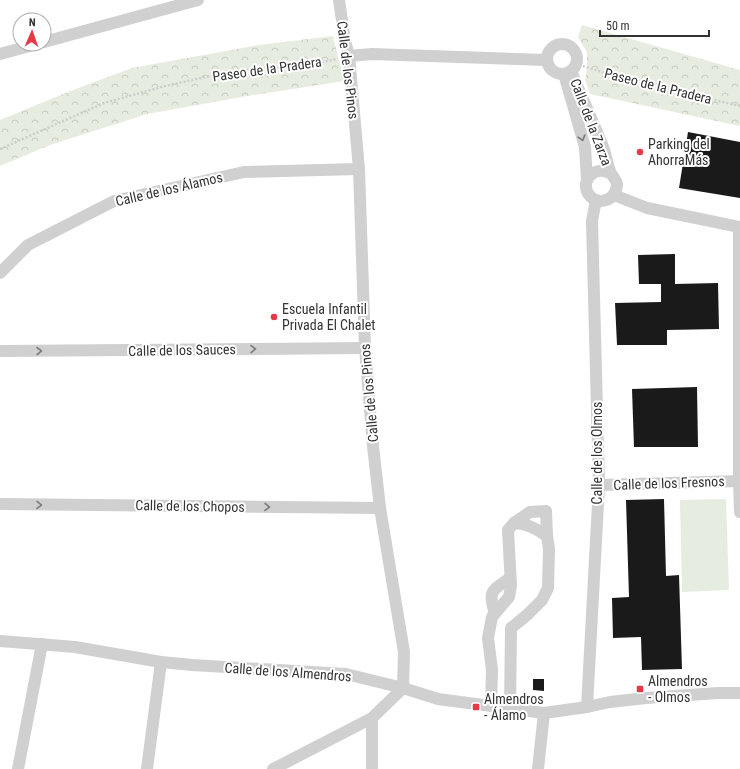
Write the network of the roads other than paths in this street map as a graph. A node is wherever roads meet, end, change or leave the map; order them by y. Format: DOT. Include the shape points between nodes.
graph roads {
  1 [pos="198,0"];
  2 [pos="339,0"];
  3 [pos="52,40"];
  4 [pos="12,51"];
  5 [pos="0,54"];
  6 [pos="349,56"];
  7 [pos="546,60"];
  8 [pos="570,70"];
  9 [pos="359,169"];
  10 [pos="610,173"];
  11 [pos="587,180"];
  12 [pos="614,195"];
  13 [pos="596,200"];
  14 [pos="740,227"];
  15 [pos="0,273"];
  16 [pos="365,348"];
  17 [pos="0,351"];
  18 [pos="739,481"];
  19 [pos="599,485"];
  20 [pos="0,504"];
  21 [pos="380,508"];
  22 [pos="740,512"];
  23 [pos="514,523"];
  24 [pos="547,536"];
  25 [pos="0,640"];
  26 [pos="42,644"];
  27 [pos="161,662"];
  28 [pos="403,688"];
  29 [pos="740,693"];
  30 [pos="491,706"];
  31 [pos="587,706"];
  32 [pos="510,708"];
  33 [pos="544,712"];
  34 [pos="372,718"];
  35 [pos="18,769"];
  36 [pos="147,769"];
  37 [pos="273,769"];
  38 [pos="372,769"];
  39 [pos="538,769"];
  1 -- 3 [label="street"];
  2 -- 6 [label="street, Calle de los Pinos"];
  4 -- 5 [label="street"];
  6 -- 7 [label="street" via="372,54"];
  6 -- 9 [label="street, Calle de los Pinos"];
  7 -- 8 [label="street" via="551,70 556,73"];
  7 -- 8 [label="street" via="553,45 568,44 578,59"];
  8 -- 10 [label="street, Calle de la Zarza" via="603,148"];
  8 -- 11 [label="street, Calle de la Zarza, one-way" via="585,147"];
  9 -- 15 [label="street, Calle de los Álamos" via="244,172 114,201 28,245"];
  9 -- 16 [label="street, Calle de los Pinos"];
  10 -- 11 [label="street" via="600,170"];
  10 -- 12 [label="street" via="617,185"];
  11 -- 13 [label="street" via="587,191"];
  12 -- 13 [label="street" via="607,200"];
  12 -- 14 [label="street" via="647,208"];
  13 -- 19 [label="street, Calle de los Olmos" via="592,221"];
  14 -- 18 [label="street"];
  17 -- 16 [label="street, Calle de los Sauces, one-way"];
  16 -- 21 [label="street, Calle de los Pinos"];
  18 -- 19 [label="street, Calle de los Fresnos"];
  18 -- 22 [label="street"];
  19 -- 31 [label="street, Calle de los Olmos"];
  20 -- 21 [label="street, Calle de los Chopos, one-way"];
  21 -- 28 [label="street, Calle de los Pinos" via="404,652"];
  23 -- 24 [label="street" via="522,523"];
  23 -- 24 [label="street" via="530,512 546,511"];
  23 -- 30 [label="street" via="508,530 511,586 509,597 492,617 488,638 492,670"];
  24 -- 32 [label="street" via="548,588 542,600 511,628"];
  25 -- 26 [label="street, Calle de los Almendros"];
  26 -- 27 [label="street, Calle de los Almendros"];
  26 -- 35 [label="street"];
  27 -- 28 [label="street, Calle de los Almendros" via="346,674"];
  27 -- 36 [label="street"];
  28 -- 30 [label="street, Calle de los Almendros" via="438,699"];
  28 -- 34 [label="street"];
  29 -- 31 [label="street, Calle de los Almendros" via="646,698"];
  30 -- 32 [label="street, Calle de los Almendros"];
  31 -- 33 [label="street, Calle de los Almendros"];
  32 -- 33 [label="street, Calle de los Almendros"];
  33 -- 39 [label="street"];
  34 -- 37 [label="street"];
  34 -- 38 [label="street"];
}
